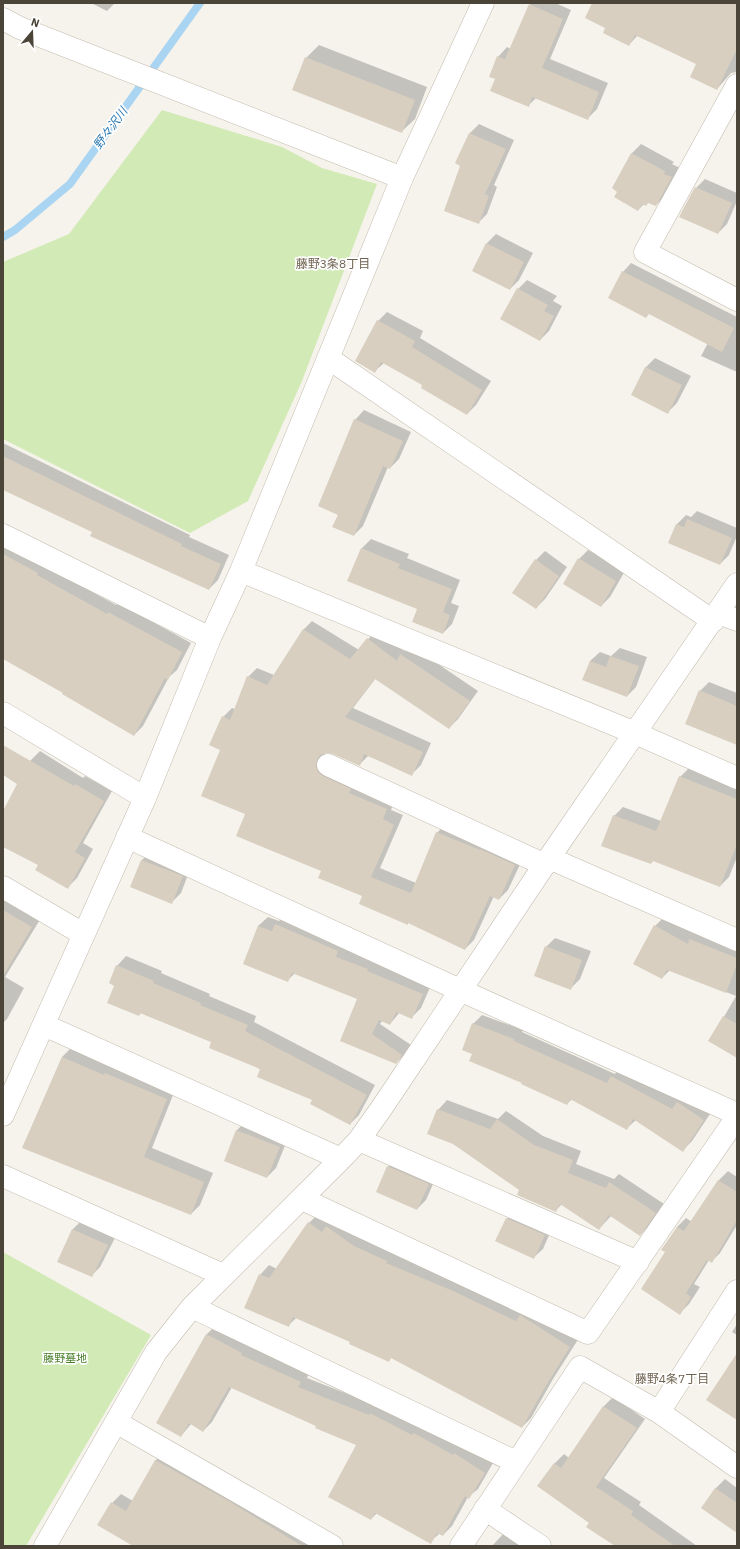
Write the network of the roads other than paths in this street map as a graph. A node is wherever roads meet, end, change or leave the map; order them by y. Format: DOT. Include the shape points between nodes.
graph roads {
  1 [pos="483,3"];
  2 [pos="3,19"];
  3 [pos="737,85"];
  4 [pos="402,178"];
  5 [pos="737,300"];
  6 [pos="328,358"];
  7 [pos="3,534"];
  8 [pos="241,571"];
  9 [pos="737,584"];
  10 [pos="723,618"];
  11 [pos="210,638"];
  12 [pos="3,713"];
  13 [pos="635,733"];
  14 [pos="328,765"];
  15 [pos="737,778"];
  16 [pos="144,798"];
  17 [pos="127,837"];
  18 [pos="547,861"];
  19 [pos="3,887"];
  20 [pos="83,934"];
  21 [pos="737,940"];
  22 [pos="462,991"];
  23 [pos="44,1025"];
  24 [pos="3,1115"];
  25 [pos="737,1116"];
  26 [pos="359,1140"];
  27 [pos="341,1159"];
  28 [pos="3,1176"];
  29 [pos="302,1199"];
  30 [pos="638,1262"];
  31 [pos="223,1275"];
  32 [pos="737,1291"];
  33 [pos="192,1307"];
  34 [pos="588,1333"];
  35 [pos="580,1367"];
  36 [pos="659,1412"];
  37 [pos="116,1422"];
  38 [pos="516,1462"];
  39 [pos="737,1467"];
  40 [pos="485,1510"];
  41 [pos="45,1546"];
  42 [pos="332,1546"];
  43 [pos="461,1546"];
  44 [pos="540,1546"];
  1 -- 4 [label="street"];
  2 -- 4 [label="street" via="20,28"];
  3 -- 5 [label="street" via="645,252"];
  4 -- 6 [label="street"];
  6 -- 8 [label="street"];
  6 -- 10 [label="street"];
  7 -- 11 [label="street"];
  8 -- 11 [label="street"];
  8 -- 13 [label="street"];
  9 -- 10 [label="street"];
  10 -- 13 [label="street"];
  11 -- 16 [label="street"];
  12 -- 16 [label="street"];
  13 -- 15 [label="street"];
  13 -- 18 [label="street"];
  14 -- 18 [label="street"];
  16 -- 17 [label="street"];
  17 -- 20 [label="street"];
  17 -- 22 [label="street"];
  18 -- 21 [label="street"];
  18 -- 22 [label="street"];
  19 -- 20 [label="street"];
  20 -- 23 [label="street"];
  22 -- 25 [label="street"];
  22 -- 26 [label="street"];
  23 -- 24 [label="street"];
  23 -- 27 [label="street"];
  25 -- 30 [label="street"];
  26 -- 27 [label="street"];
  26 -- 30 [label="street"];
  27 -- 29 [label="street"];
  28 -- 31 [label="street"];
  29 -- 31 [label="street"];
  29 -- 34 [label="street"];
  30 -- 34 [label="street"];
  31 -- 33 [label="street"];
  32 -- 36 [label="street"];
  33 -- 37 [label="street" via="156,1352"];
  33 -- 38 [label="street"];
  34 -- 35 [label="street"];
  35 -- 36 [label="street"];
  35 -- 38 [label="street"];
  36 -- 39 [label="street"];
  37 -- 41 [label="street"];
  37 -- 42 [label="street"];
  38 -- 40 [label="street"];
  40 -- 43 [label="street"];
  40 -- 44 [label="street"];
}
